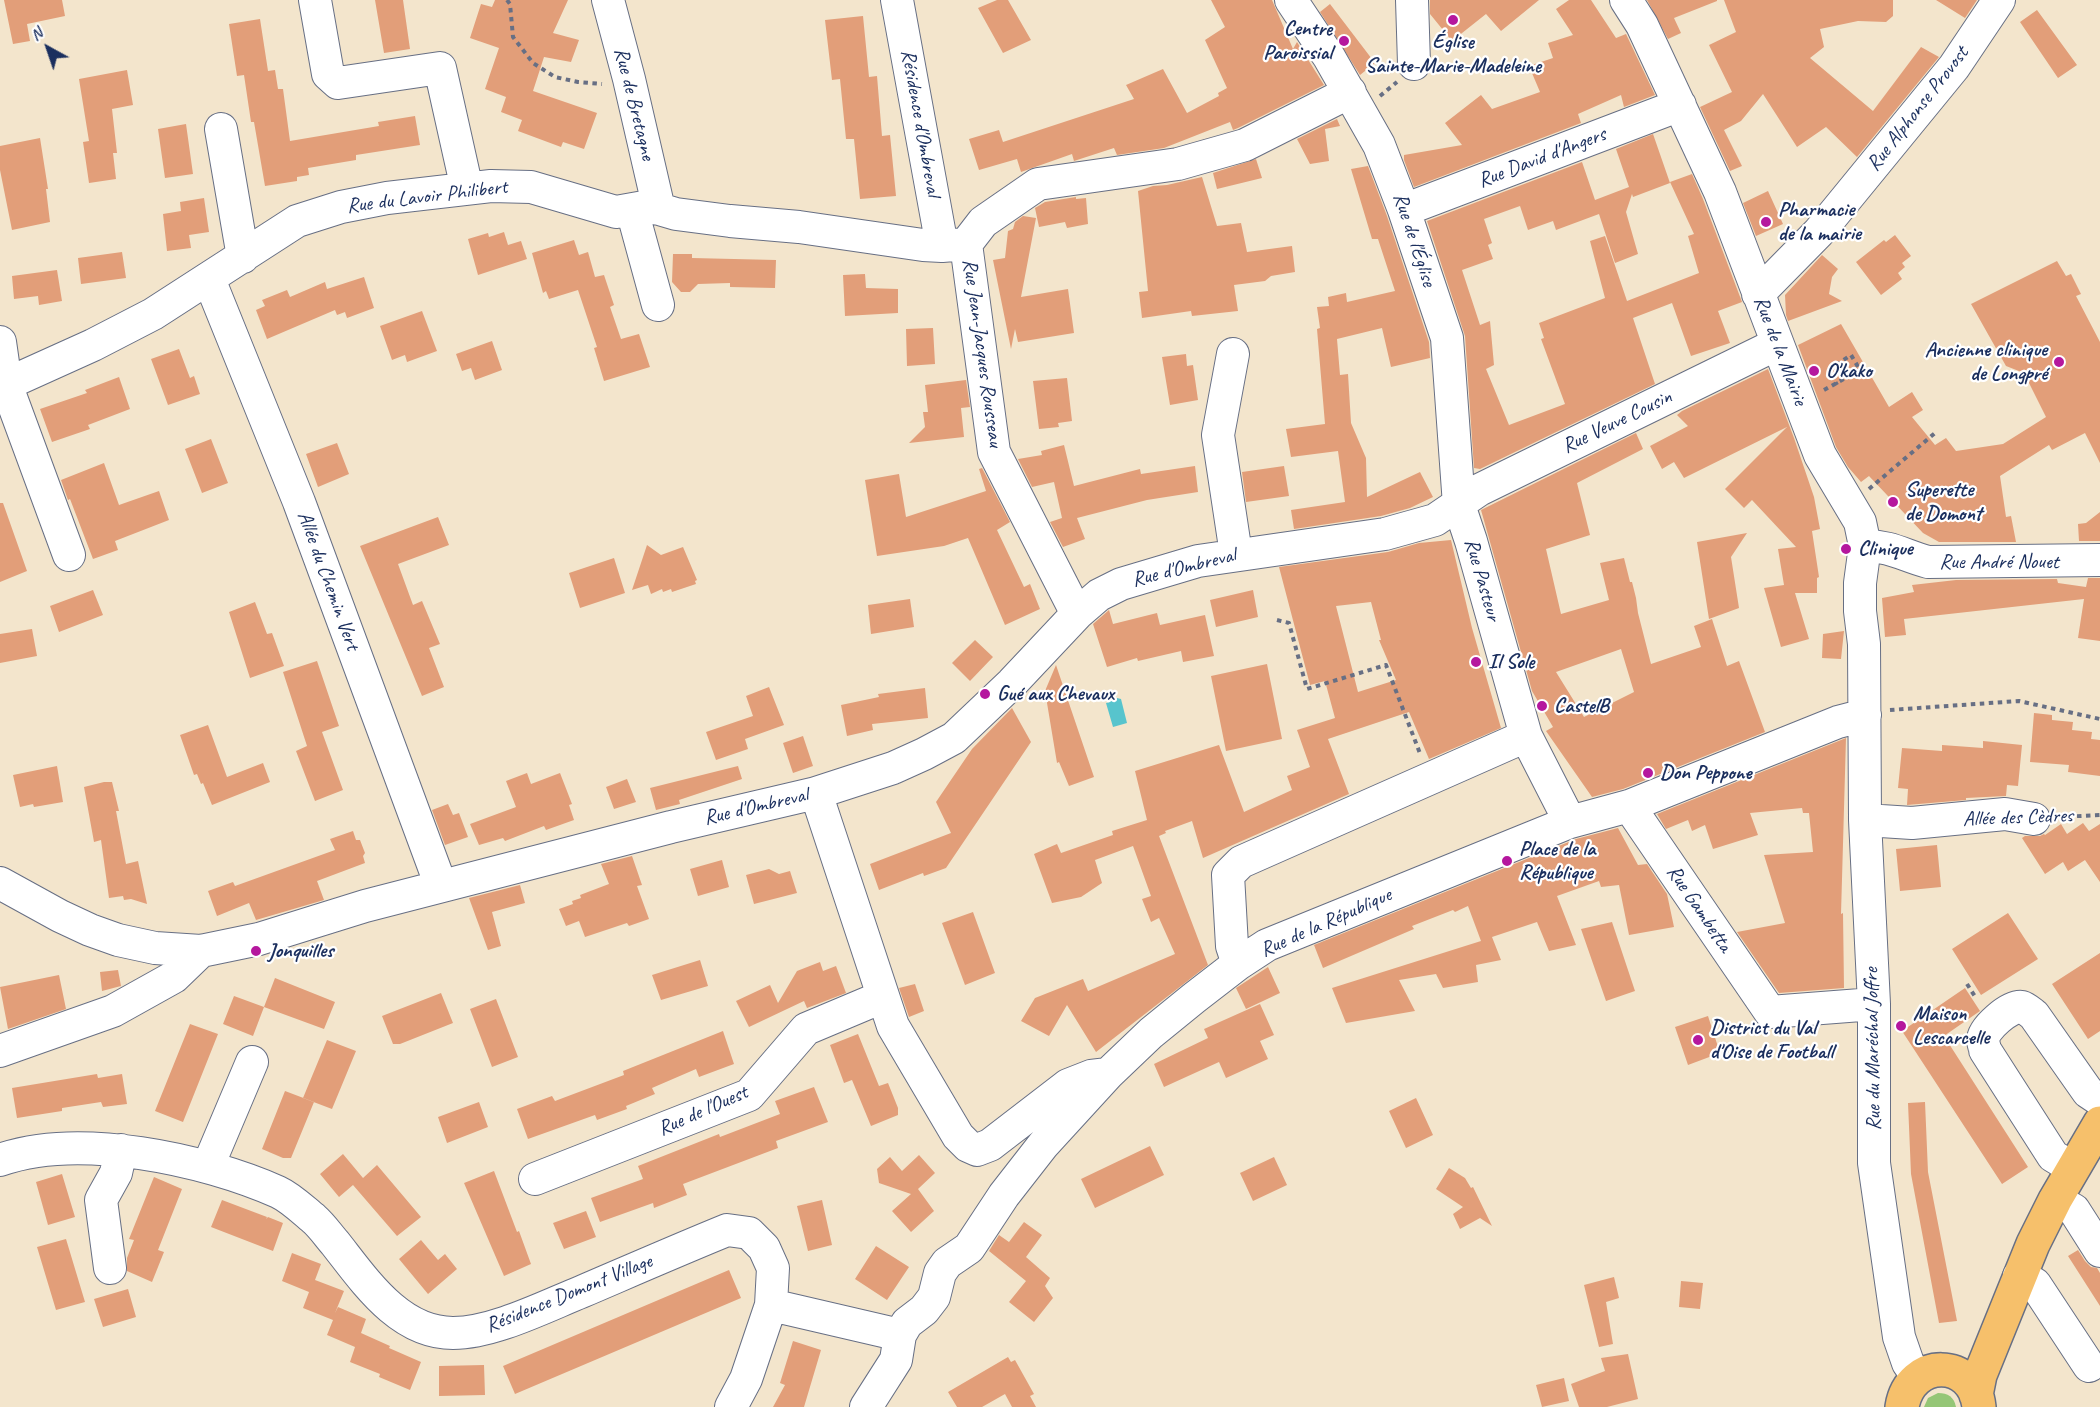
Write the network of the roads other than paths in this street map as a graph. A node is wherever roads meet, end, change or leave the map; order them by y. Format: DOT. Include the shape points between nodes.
graph roads {
  1 [pos="315,0"];
  2 [pos="608,0"];
  3 [pos="897,0"];
  4 [pos="1291,0"];
  5 [pos="1412,0"];
  6 [pos="1626,0"];
  7 [pos="1999,0"];
  8 [pos="1414,64"];
  9 [pos="1350,92"];
  10 [pos="1680,105"];
  11 [pos="221,129"];
  12 [pos="467,189"];
  13 [pos="646,209"];
  14 [pos="1404,210"];
  15 [pos="954,245"];
  16 [pos="243,257"];
  17 [pos="209,279"];
  18 [pos="1758,294"];
  19 [pos="658,305"];
  20 [pos="0,342"];
  21 [pos="1777,344"];
  22 [pos="1233,354"];
  23 [pos="3,385"];
  24 [pos="1459,505"];
  25 [pos="1864,546"];
  26 [pos="1236,554"];
  27 [pos="69,555"];
  28 [pos="2100,560"];
  29 [pos="1077,614"];
  30 [pos="1876,712"];
  31 [pos="1526,736"];
  32 [pos="816,793"];
  33 [pos="1629,806"];
  34 [pos="2034,819"];
  35 [pos="1865,820"];
  36 [pos="1570,822"];
  37 [pos="0,883"];
  38 [pos="441,886"];
  39 [pos="201,951"];
  40 [pos="1238,964"];
  41 [pos="882,997"];
  42 [pos="1874,1004"];
  43 [pos="0,1051"];
  44 [pos="252,1062"];
  45 [pos="1108,1074"];
  46 [pos="2100,1100"];
  47 [pos="2100,1123"];
  48 [pos="122,1150"];
  49 [pos="3,1159"];
  50 [pos="208,1166"];
  51 [pos="2073,1168"];
  52 [pos="535,1179"];
  53 [pos="2055,1200"];
  54 [pos="2100,1251"];
  55 [pos="110,1268"];
  56 [pos="2019,1276"];
  57 [pos="771,1305"];
  58 [pos="900,1335"];
  59 [pos="1995,1342"];
  60 [pos="2090,1365"];
  61 [pos="1950,1371"];
  62 [pos="1918,1377"];
  63 [pos="1978,1401"];
  64 [pos="731,1407"];
  65 [pos="866,1407"];
  66 [pos="1902,1407"];
  1 -- 12 [label="street" via="328,74 338,83 440,68"];
  2 -- 13 [label="street, Rue de Bretagne" via="629,79"];
  3 -- 15 [label="street, Résidence d'Ombreval"];
  4 -- 9 [label="street, Rue de l'Église"];
  5 -- 8 [label="street"];
  6 -- 10 [label="street, Rue de la Mairie"];
  7 -- 18 [label="street, Rue Alphonse Provost" via="1954,67 1819,232"];
  9 -- 14 [label="street, Rue de l'Église" via="1379,145"];
  9 -- 15 [label="street, Rue Jean-Jacques Rousseau" via="1245,146 1178,164 1038,184"];
  10 -- 14 [label="street, Rue David d'Angers"];
  10 -- 18 [label="street, Rue de la Mairie" via="1720,192"];
  11 -- 16 [label="street"];
  12 -- 13 [label="street, Rue du Lavoir Philibert" via="531,187 616,212"];
  12 -- 16 [label="street, Rue du Lavoir Philibert" via="341,207 297,221"];
  13 -- 15 [label="street, Rue du Lavoir Philibert"];
  13 -- 19 [label="street, Rue de Bretagne"];
  14 -- 24 [label="street, Rue de l'Église" via="1447,338"];
  15 -- 29 [label="street, Rue Jean-Jacques Rousseau" via="994,452"];
  16 -- 17 [label="street, Rue du Lavoir Philibert"];
  17 -- 23 [label="street, Rue du Lavoir Philibert" via="103,340"];
  17 -- 38 [label="street, Allée du Chemin Vert" via="299,502"];
  18 -- 21 [label="street, Rue de la Mairie"];
  20 -- 23 [label="street"];
  21 -- 24 [label="street, Rue Veuve Cousin" via="1479,490"];
  21 -- 25 [label="street, Rue de la Mairie" via="1820,455 1860,522"];
  22 -- 26 [label="street" via="1218,435"];
  23 -- 27 [label="street"];
  24 -- 26 [label="street, Rue d'Ombreval" via="1435,520 1385,534"];
  24 -- 31 [label="street, Rue Pasteur"];
  25 -- 28 [label="street, Rue André Nouet" via="1891,548 1928,562"];
  25 -- 30 [label="street, Rue de la Mairie" via="1860,611"];
  26 -- 29 [label="street, Rue d'Ombreval" via="1120,584"];
  29 -- 32 [label="street, Rue d'Ombreval" via="954,738 893,768"];
  30 -- 33 [label="street, Rue de la République" via="1838,722"];
  30 -- 35 [label="street, Rue du Maréchal Joffre"];
  31 -- 36 [label="street, Rue Pasteur"];
  31 -- 40 [label="street" via="1241,862 1227,875 1232,946"];
  32 -- 38 [label="street, Rue d'Ombreval"];
  32 -- 41 [label="street"];
  33 -- 36 [label="street, Rue de la République"];
  33 -- 42 [label="street, Rue Gambetta" via="1770,1012"];
  34 -- 35 [label="street, Allée des Cèdres" via="2005,814 1912,823"];
  35 -- 42 [label="street, Rue du Maréchal Joffre"];
  36 -- 40 [label="street, Rue de la République" via="1267,945"];
  37 -- 39 [label="street, Rue d'Ombreval" via="60,916 118,940 155,948"];
  38 -- 39 [label="street, Rue d'Ombreval" via="259,939"];
  39 -- 43 [label="street" via="174,977 113,1011"];
  40 -- 45 [label="street, Rue de la République"];
  41 -- 45 [label="street" via="893,1026 958,1136 977,1150 990,1145 1068,1085"];
  41 -- 52 [label="street, Rue de l'Ouest" via="806,1029 749,1095"];
  42 -- 62 [label="street, Rue du Maréchal Joffre" via="1874,1163 1899,1337 1908,1363"];
  44 -- 50 [label="street"];
  45 -- 58 [label="street, Rue de la République" via="1043,1145 969,1248 947,1263 934,1297"];
  46 -- 51 [label="street" via="2088,1092 2034,1015 2022,1007 2012,1008 1985,1033 1985,1050 2053,1156"];
  47 -- 51 [label="main road"];
  48 -- 49 [label="street, Résidence Domont Village" via="52,1150"];
  48 -- 50 [label="street, Résidence Domont Village"];
  48 -- 55 [label="street" via="116,1173 101,1200"];
  50 -- 57 [label="street, Résidence Domont Village" via="280,1193 317,1221 393,1311 423,1329 452,1333 481,1330 727,1230 749,1233 764,1248 773,1268"];
  51 -- 53 [label="main road"];
  53 -- 54 [label="street" via="2074,1210"];
  53 -- 56 [label="main road"];
  56 -- 59 [label="main road"];
  56 -- 60 [label="street" via="2035,1284"];
  57 -- 58 [label="street"];
  57 -- 64 [label="street, Résidence Domont Village" via="746,1379"];
  58 -- 65 [label="street, Rue de la République" via="896,1360"];
  59 -- 61 [label="main road" via="1980,1360"];
  59 -- 63 [label="main road" via="1980,1375"];
  61 -- 62 [label="main road" via="1929,1371"];
  61 -- 63 [label="main road" via="1965,1378"];
  62 -- 66 [label="main road" via="1909,1385"];
}
